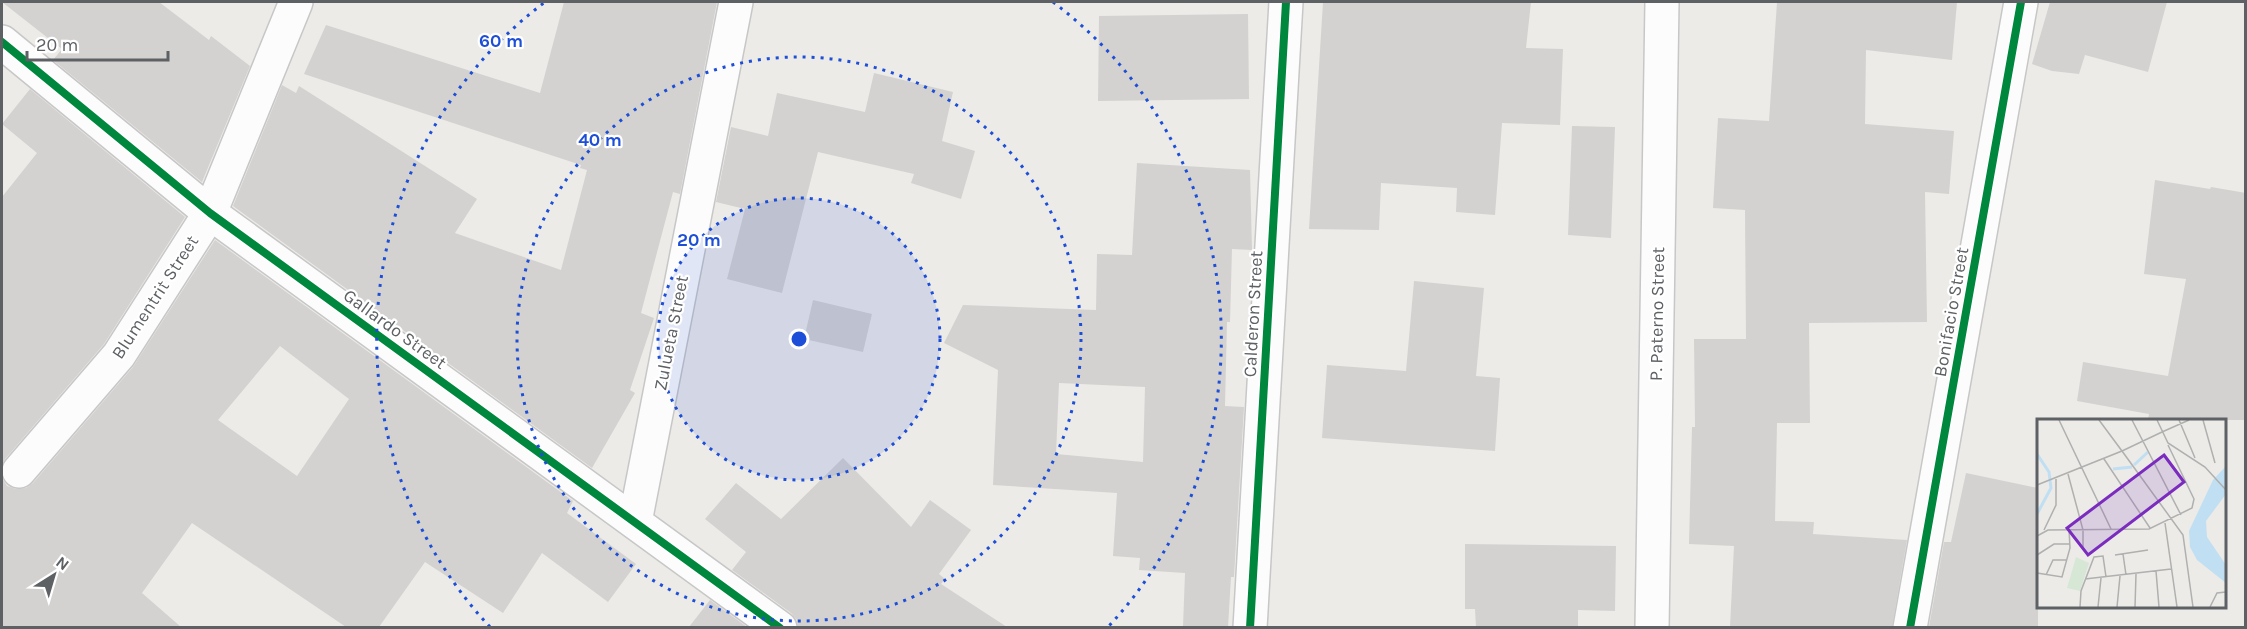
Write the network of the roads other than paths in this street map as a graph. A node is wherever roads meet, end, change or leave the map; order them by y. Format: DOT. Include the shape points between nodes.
graph roads {
  1 [pos="296,2"];
  2 [pos="736,2"];
  3 [pos="1286,2"];
  4 [pos="1662,2"];
  5 [pos="2021,2"];
  6 [pos="4,50"];
  7 [pos="210,213"];
  8 [pos="19,471"];
  9 [pos="635,522"];
  10 [pos="780,627"];
  11 [pos="1250,627"];
  12 [pos="1652,627"];
  13 [pos="1910,627"];
  1 -- 7 [label="street, Blumentrit Street"];
  2 -- 9 [label="street, Zulueta Street"];
  3 -- 11 [label="street, Calderon Street"];
  4 -- 12 [label="street, P. Paterno Street"];
  5 -- 13 [label="street, Bonifacio Street"];
  6 -- 7 [label="street, Gallardo Street"];
  7 -- 8 [label="street, Blumentrit Street" via="119,355"];
  7 -- 9 [label="street, Gallardo Street"];
  9 -- 10 [label="street, Gallardo Street"];
}
